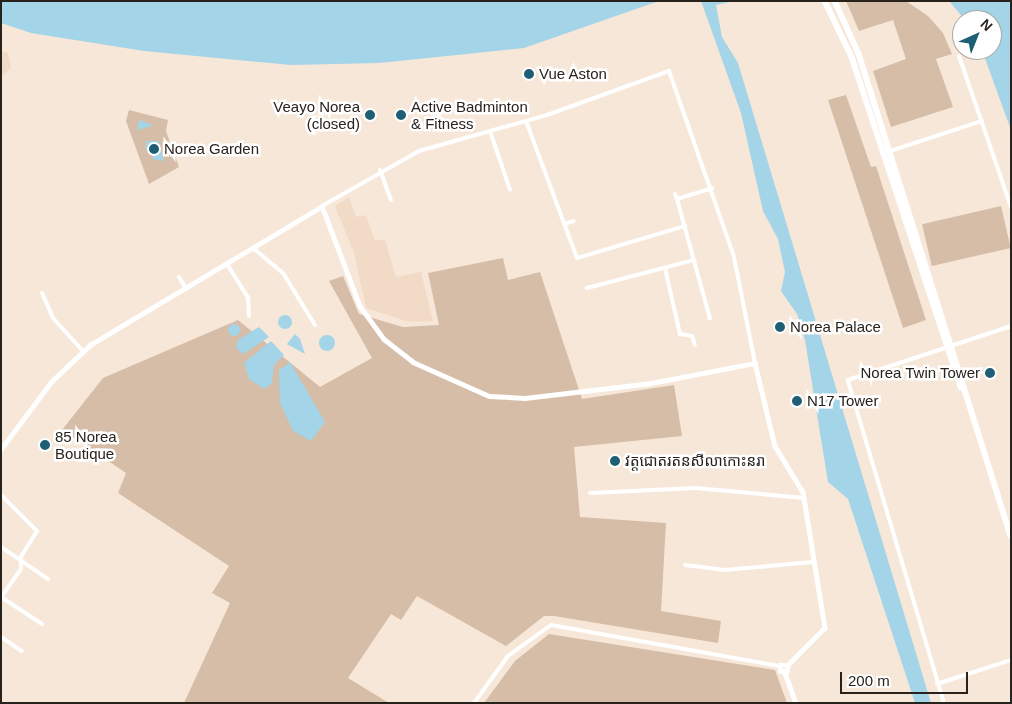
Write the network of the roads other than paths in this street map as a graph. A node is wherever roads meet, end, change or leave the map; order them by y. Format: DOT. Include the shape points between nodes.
graph roads {
  1 [pos="825,1"];
  2 [pos="836,3"];
  3 [pos="960,60"];
  4 [pos="526,121"];
  5 [pos="982,121"];
  6 [pos="490,131"];
  7 [pos="890,151"];
  8 [pos="380,170"];
  9 [pos="712,188"];
  10 [pos="510,190"];
  11 [pos="675,194"];
  12 [pos="678,199"];
  13 [pos="391,200"];
  14 [pos="322,206"];
  15 [pos="1011,207"];
  16 [pos="574,222"];
  17 [pos="564,224"];
  18 [pos="685,226"];
  19 [pos="254,248"];
  20 [pos="694,260"];
  21 [pos="227,264"];
  22 [pos="665,268"];
  23 [pos="179,277"];
  24 [pos="587,288"];
  25 [pos="186,289"];
  26 [pos="42,293"];
  27 [pos="249,316"];
  28 [pos="710,320"];
  29 [pos="315,325"];
  30 [pos="1011,326"];
  31 [pos="696,345"];
  32 [pos="952,345"];
  33 [pos="945,347"];
  34 [pos="83,351"];
  35 [pos="755,363"];
  36 [pos="964,391"];
  37 [pos="1,449"];
  38 [pos="590,493"];
  39 [pos="1,495"];
  40 [pos="804,498"];
  41 [pos="1011,536"];
  42 [pos="1,547"];
  43 [pos="21,560"];
  44 [pos="813,562"];
  45 [pos="685,565"];
  46 [pos="48,579"];
  47 [pos="1,597"];
  48 [pos="42,624"];
  49 [pos="1,637"];
  50 [pos="22,651"];
  51 [pos="1011,660"];
  52 [pos="788,665"];
  53 [pos="779,666"];
  54 [pos="785,673"];
  55 [pos="937,684"];
  56 [pos="474,703"];
  57 [pos="796,703"];
  58 [pos="944,703"];
  1 -- 33 [label="main road" via="852,57"];
  2 -- 7 [label="main road" via="855,40"];
  3 -- 5 [label="street"];
  4 -- 6 [label="street"];
  4 -- 9 [label="street" via="670,71"];
  4 -- 17 [label="street"];
  5 -- 7 [label="street"];
  5 -- 15 [label="street"];
  6 -- 8 [label="street" via="434,145"];
  6 -- 10 [label="street"];
  7 -- 32 [label="main road"];
  8 -- 13 [label="street"];
  8 -- 14 [label="street"];
  9 -- 12 [label="street"];
  9 -- 35 [label="street" via="739,277"];
  11 -- 12 [label="street"];
  12 -- 18 [label="street"];
  14 -- 19 [label="street"];
  14 -- 35 [label="street" via="360,306 384,339 412,362 484,394 525,398 651,383"];
  16 -- 17 [label="street"];
  17 -- 18 [label="street" via="577,258"];
  18 -- 20 [label="street"];
  19 -- 21 [label="street"];
  19 -- 29 [label="street" via="283,272"];
  20 -- 22 [label="street"];
  20 -- 28 [label="street"];
  21 -- 25 [label="street"];
  21 -- 27 [label="street" via="248,296"];
  22 -- 24 [label="street"];
  22 -- 31 [label="street" via="680,334 692,336"];
  23 -- 25 [label="street"];
  25 -- 34 [label="street"];
  26 -- 34 [label="street" via="54,318"];
  30 -- 32 [label="street"];
  32 -- 33 [label="street"];
  32 -- 36 [label="main road"];
  33 -- 36 [label="main road"];
  33 -- 55 [label="street" via="848,380"];
  34 -- 37 [label="street" via="51,382"];
  35 -- 40 [label="street" via="775,446 798,478"];
  36 -- 41 [label="main road"];
  38 -- 40 [label="street" via="704,489"];
  39 -- 43 [label="street" via="37,529"];
  40 -- 44 [label="street"];
  42 -- 43 [label="street"];
  43 -- 46 [label="street"];
  43 -- 47 [label="street" via="21,569"];
  44 -- 45 [label="street" via="725,570"];
  44 -- 52 [label="street" via="824,632"];
  47 -- 48 [label="street"];
  49 -- 50 [label="street"];
  51 -- 55 [label="street"];
  52 -- 53 [label="street"];
  52 -- 54 [label="street"];
  53 -- 54 [label="street"];
  53 -- 56 [label="street" via="545,626 508,656"];
  54 -- 57 [label="street"];
  55 -- 58 [label="street"];
}
